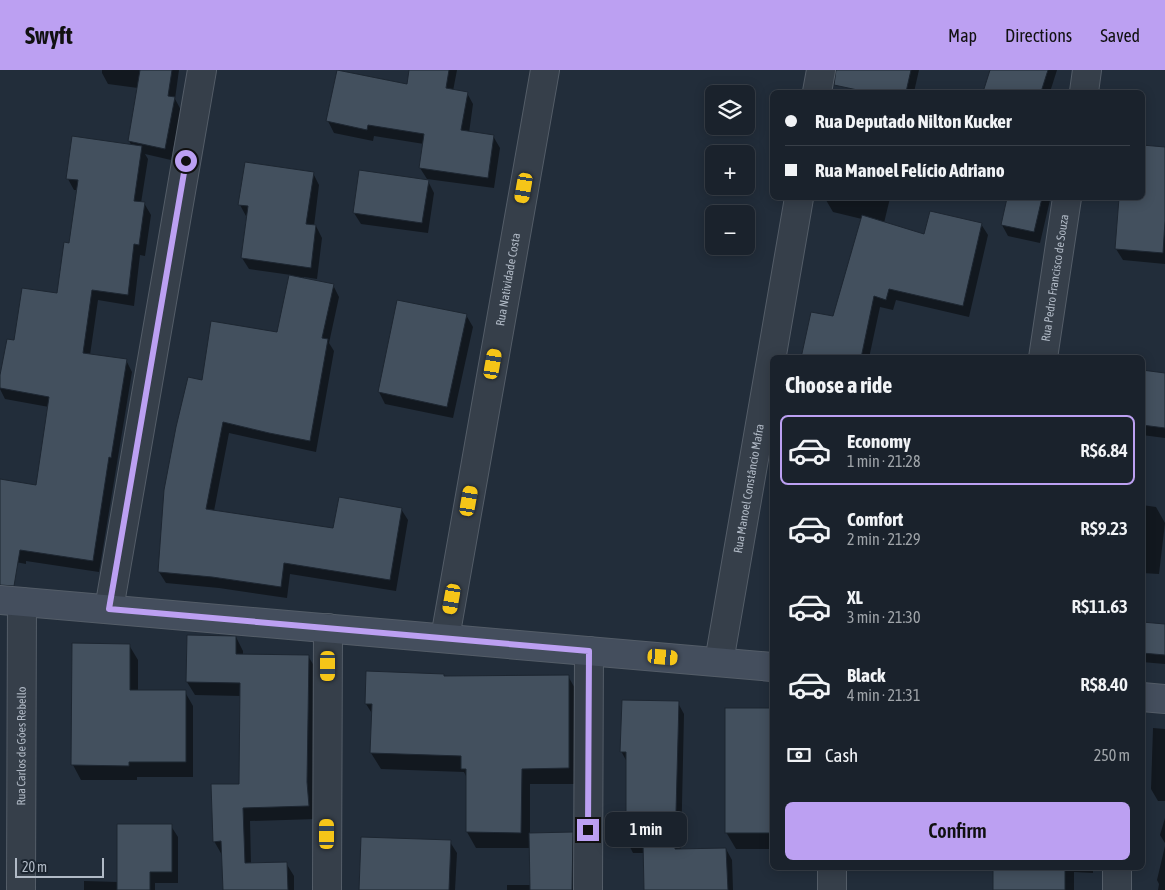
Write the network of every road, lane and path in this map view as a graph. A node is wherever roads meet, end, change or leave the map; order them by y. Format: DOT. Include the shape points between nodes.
graph roads {
  1 [pos="202,70"];
  2 [pos="545,70"];
  3 [pos="821,70"];
  4 [pos="1087,70"];
  5 [pos="817,90"];
  6 [pos="1084,90"];
  7 [pos="799,200"];
  8 [pos="1067,200"];
  9 [pos="772,355"];
  10 [pos="1042,355"];
  11 [pos="770,366"];
  12 [pos="11,601"];
  13 [pos="109,609"];
  14 [pos="328,628"];
  15 [pos="445,638"];
  16 [pos="589,651"];
  17 [pos="719,662"];
  18 [pos="770,667"];
  19 [pos="1145,697"];
  20 [pos="1165,699"];
  21 [pos="832,870"];
  22 [pos="1117,870"];
  23 [pos="20,890"];
  24 [pos="327,890"];
  25 [pos="588,890"];
  26 [pos="832,890"];
  27 [pos="1117,890"];
  1 -- 13 [label="street"];
  2 -- 15 [label="street, Rua Natividade Costa"];
  3 -- 5 [label="street"];
  4 -- 6 [label="street"];
  7 -- 9 [label="street, Rua Manoel Constâncio Mafra"];
  8 -- 10 [label="street, Rua Pedro Francisco de Souza"];
  11 -- 17 [label="street, Rua Manoel Constâncio Mafra"];
  12 -- 13 [label="main road"];
  12 -- 23 [label="street, Rua Carlos de Góes Rebello"];
  13 -- 14 [label="main road"];
  14 -- 15 [label="main road"];
  14 -- 24 [label="street"];
  15 -- 16 [label="main road"];
  16 -- 17 [label="main road"];
  16 -- 25 [label="street"];
  17 -- 18 [label="main road"];
  19 -- 20 [label="main road"];
  21 -- 26 [label="street"];
  22 -- 27 [label="street"];
}
